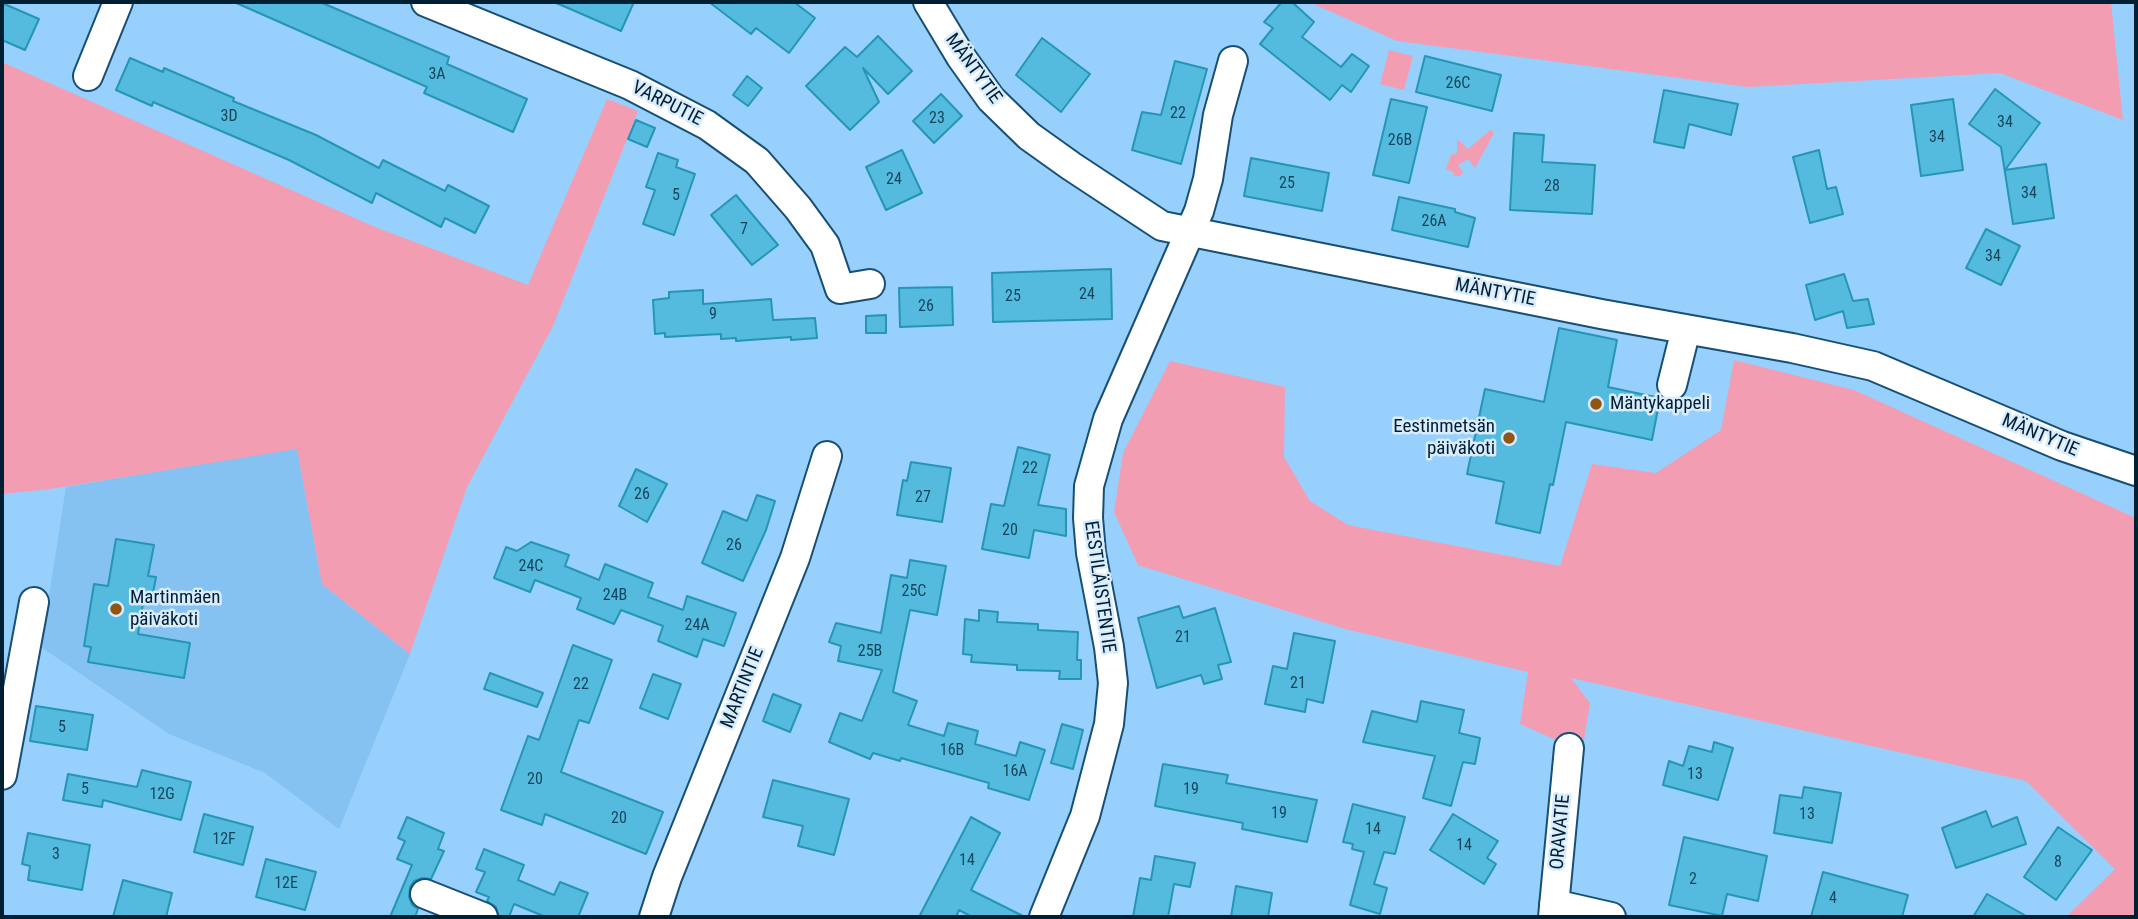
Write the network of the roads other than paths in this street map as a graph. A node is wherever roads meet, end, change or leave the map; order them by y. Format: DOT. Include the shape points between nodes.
graph roads {
  1 [pos="118,2"];
  2 [pos="426,2"];
  3 [pos="928,2"];
  4 [pos="1233,61"];
  5 [pos="88,76"];
  6 [pos="1191,233"];
  7 [pos="870,284"];
  8 [pos="1686,329"];
  9 [pos="1672,385"];
  10 [pos="827,456"];
  11 [pos="2136,471"];
  12 [pos="34,602"];
  13 [pos="1569,748"];
  14 [pos="3,758"];
  15 [pos="425,894"];
  16 [pos="1553,910"];
  17 [pos="483,917"];
  18 [pos="654,917"];
  19 [pos="1044,917"];
  20 [pos="1611,917"];
  1 -- 5 [label="street"];
  2 -- 7 [label="street, VARPUTIE" via="630,85 707,125 757,161 798,208 825,245 840,289"];
  3 -- 6 [label="street, MÄNTYTIE" via="990,99 1029,135 1161,226"];
  4 -- 6 [label="street, EESTILÄISTENTIE" via="1208,179"];
  6 -- 8 [label="street, MÄNTYTIE"];
  6 -- 19 [label="street, EESTILÄISTENTIE" via="1108,419 1089,486 1091,553 1113,683 1110,724 1085,816"];
  8 -- 9 [label="street"];
  8 -- 11 [label="street, MÄNTYTIE" via="1873,366 2062,446"];
  10 -- 18 [label="street, MARTINTIE" via="795,558"];
  12 -- 14 [label="street"];
  13 -- 16 [label="street, ORAVATIE"];
  15 -- 17 [label="street"];
  16 -- 20 [label="street"];
}
